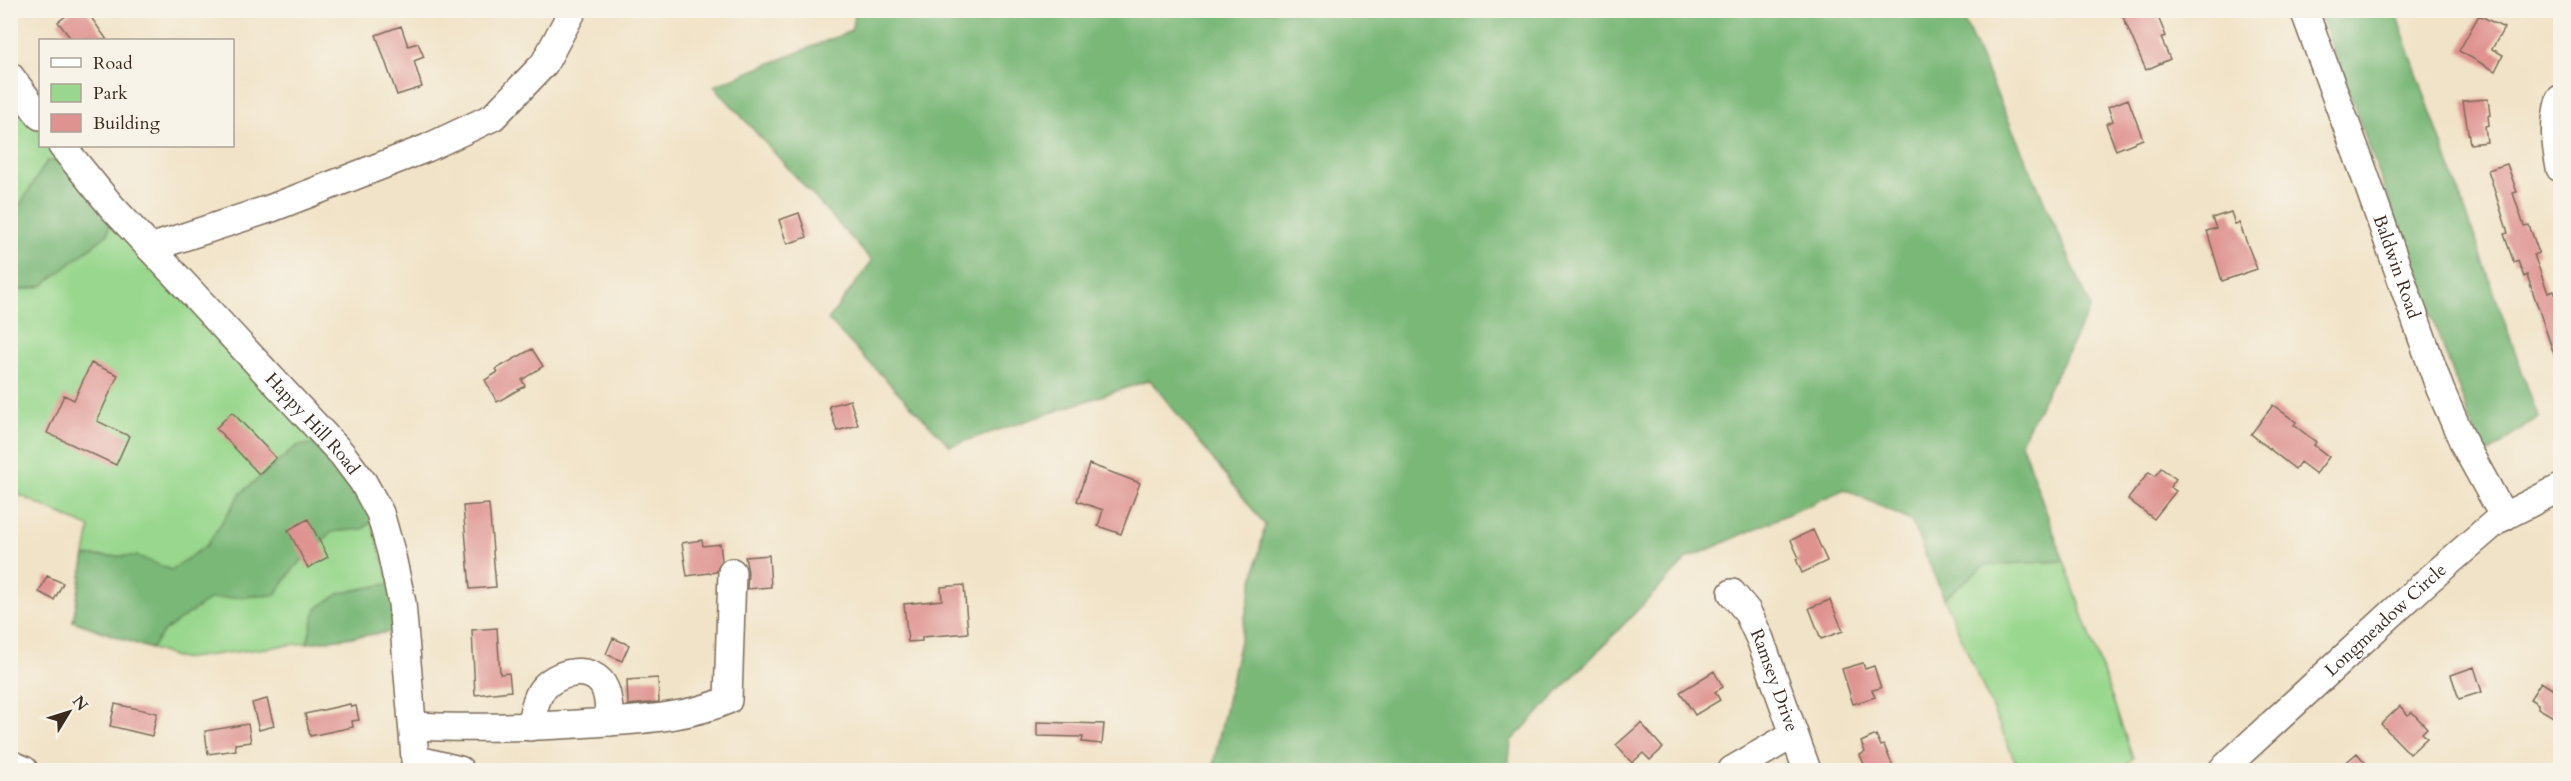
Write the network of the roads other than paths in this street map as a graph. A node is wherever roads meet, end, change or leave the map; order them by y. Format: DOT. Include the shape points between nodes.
graph roads {
  1 [pos="573,10"];
  2 [pos="2304,12"];
  3 [pos="10,76"];
  4 [pos="2560,99"];
  5 [pos="39,116"];
  6 [pos="63,147"];
  7 [pos="2560,168"];
  8 [pos="150,248"];
  9 [pos="2560,488"];
  10 [pos="2504,517"];
  11 [pos="732,572"];
  12 [pos="1732,593"];
  13 [pos="610,722"];
  14 [pos="413,726"];
  15 [pos="530,727"];
  16 [pos="1794,734"];
  17 [pos="10,764"];
  18 [pos="415,765"];
  19 [pos="24,771"];
  20 [pos="460,771"];
  21 [pos="1732,771"];
  22 [pos="1808,771"];
  23 [pos="2222,771"];
  1 -- 8 [label="street" via="544,64 493,117 427,148 272,208"];
  2 -- 10 [label="street, Baldwin Road" via="2440,389 2482,480"];
  3 -- 5 [label="street"];
  4 -- 7 [label="street" via="2555,117"];
  6 -- 8 [label="street, Happy Hill Road"];
  8 -- 14 [label="street, Happy Hill Road" via="342,454 363,482 380,513 402,603"];
  9 -- 10 [label="street, Longmeadow Circle"];
  10 -- 23 [label="street, Longmeadow Circle" via="2425,583"];
  11 -- 13 [label="street" via="729,700 713,707"];
  12 -- 16 [label="street, Ramsey Drive" via="1747,611 1760,639"];
  13 -- 15 [label="street"];
  13 -- 15 [label="street" via="605,690 599,680 578,672 551,681 542,690"];
  14 -- 15 [label="street"];
  14 -- 18 [label="street, Happy Hill Road"];
  16 -- 21 [label="street"];
  16 -- 22 [label="street, Ramsey Drive"];
  17 -- 19 [label="street"];
  18 -- 20 [label="street"];
}
